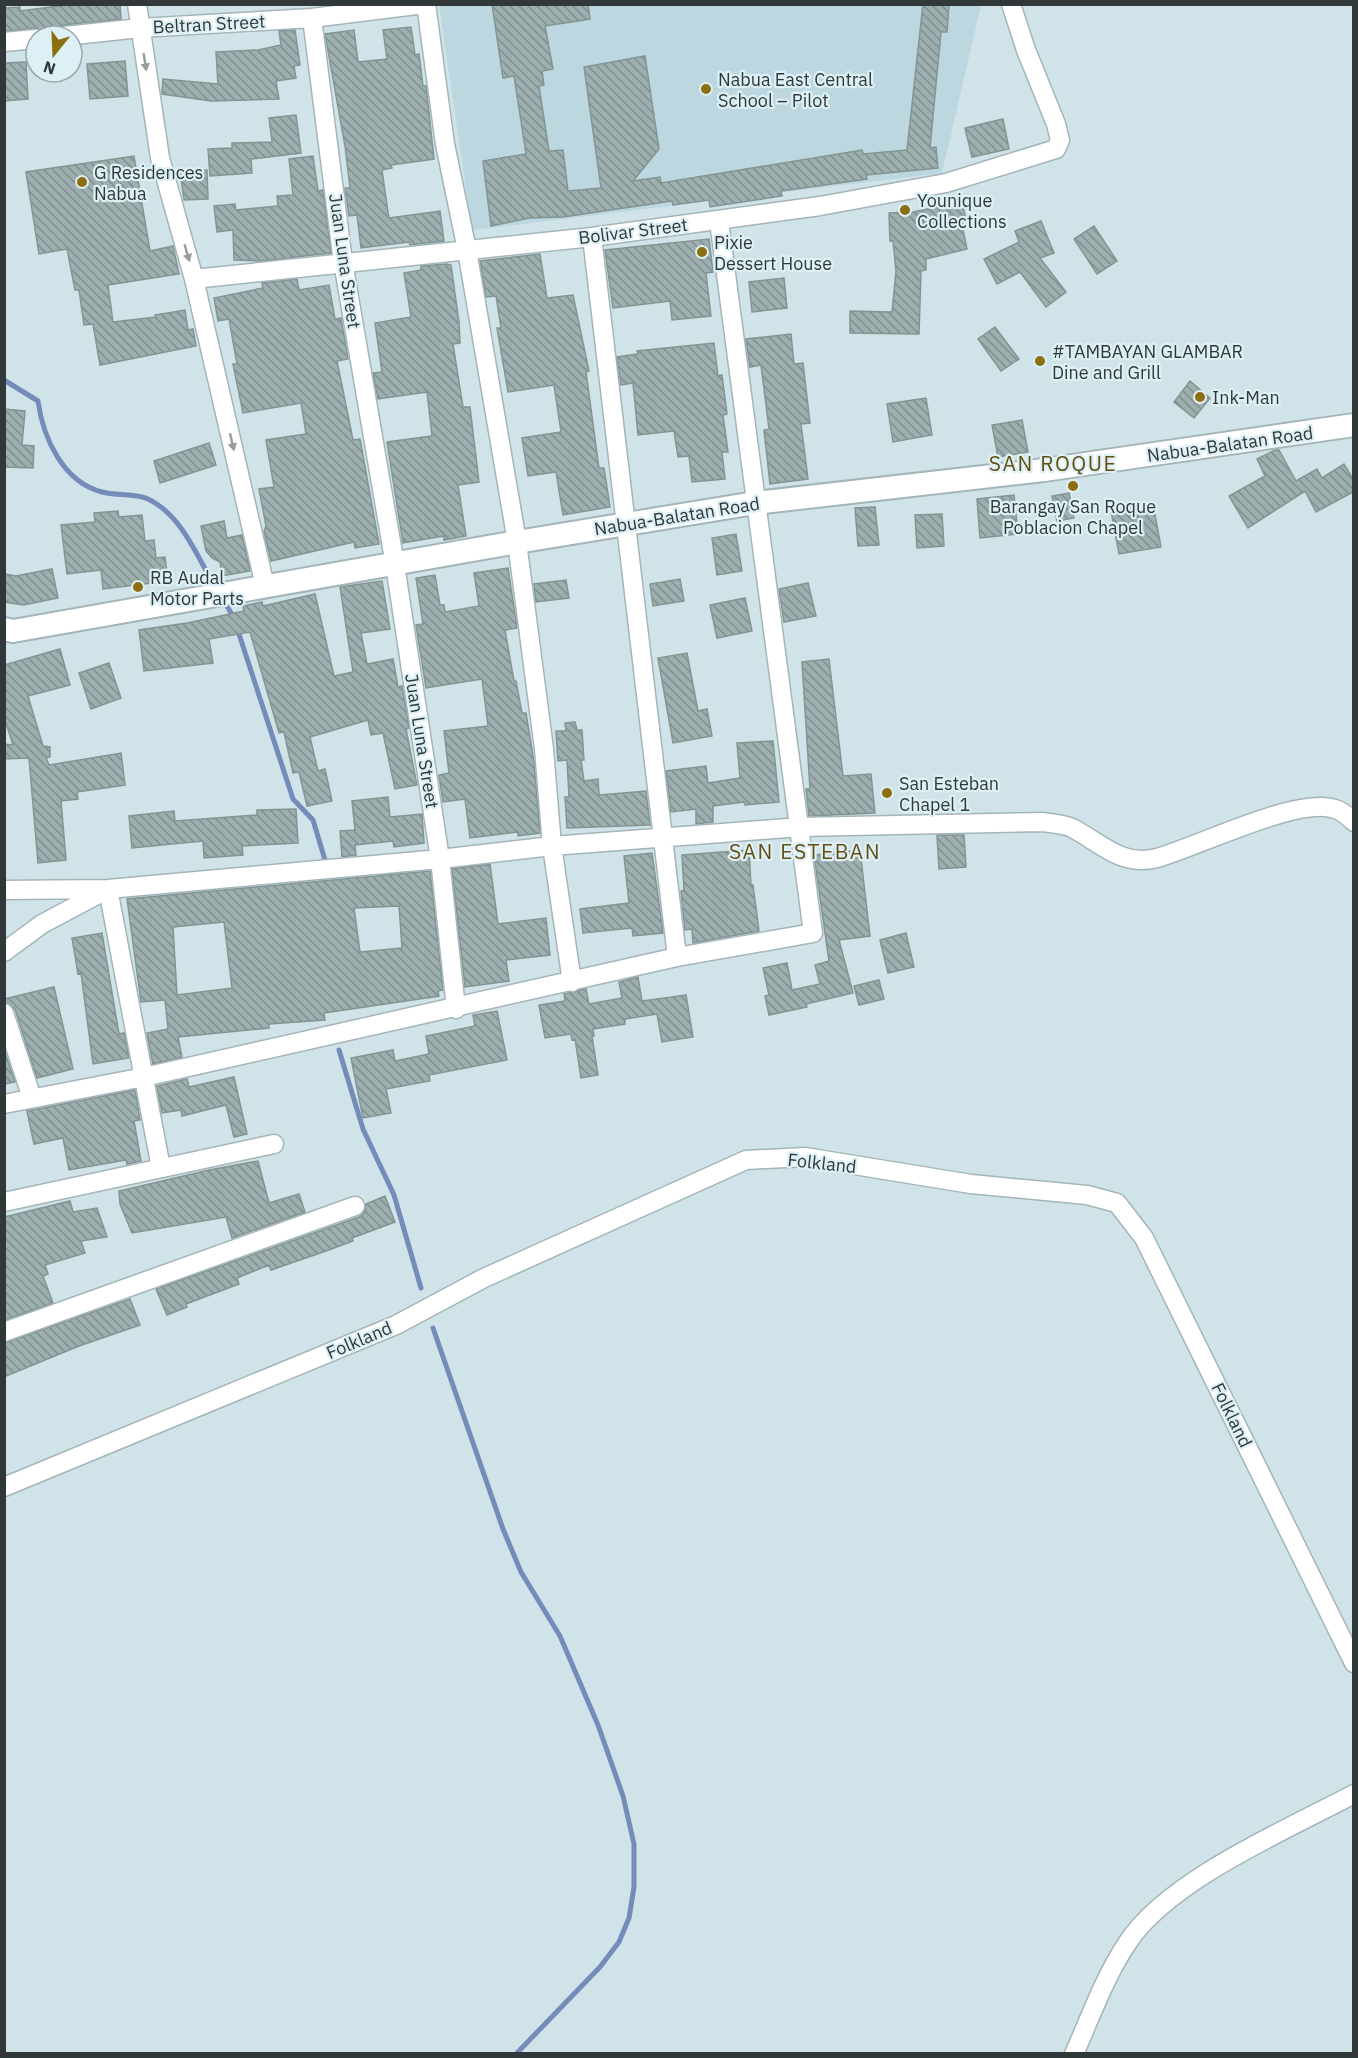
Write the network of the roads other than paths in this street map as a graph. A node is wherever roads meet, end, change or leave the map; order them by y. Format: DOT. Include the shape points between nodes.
graph roads {
  1 [pos="137,4"];
  2 [pos="425,4"];
  3 [pos="1011,4"];
  4 [pos="312,18"];
  5 [pos="140,28"];
  6 [pos="84,34"];
  7 [pos="24,40"];
  8 [pos="4,42"];
  9 [pos="719,221"];
  10 [pos="592,237"];
  11 [pos="467,250"];
  12 [pos="343,262"];
  13 [pos="194,279"];
  14 [pos="1353,425"];
  15 [pos="755,504"];
  16 [pos="625,524"];
  17 [pos="517,542"];
  18 [pos="395,565"];
  19 [pos="265,586"];
  20 [pos="4,629"];
  21 [pos="1353,822"];
  22 [pos="800,827"];
  23 [pos="662,838"];
  24 [pos="552,846"];
  25 [pos="440,859"];
  26 [pos="108,889"];
  27 [pos="4,890"];
  28 [pos="4,952"];
  29 [pos="677,957"];
  30 [pos="572,982"];
  31 [pos="456,1009"];
  32 [pos="4,1012"];
  33 [pos="144,1077"];
  34 [pos="32,1098"];
  35 [pos="4,1104"];
  36 [pos="274,1144"];
  37 [pos="161,1168"];
  38 [pos="4,1202"];
  39 [pos="355,1206"];
  40 [pos="4,1332"];
  41 [pos="4,1487"];
  42 [pos="1353,1663"];
  43 [pos="1353,1794"];
  44 [pos="1074,2054"];
  1 -- 5 [label="street"];
  2 -- 4 [label="street, Beltran Street"];
  2 -- 11 [label="street, Beltran Street" via="445,144"];
  3 -- 9 [label="street, Bolivar Street" via="1056,124 1060,140 1056,149 946,183"];
  4 -- 5 [label="street, Beltran Street"];
  4 -- 12 [label="street, Juan Luna Street"];
  5 -- 6 [label="street, Beltran Street"];
  5 -- 13 [label="street, one-way" via="160,158"];
  7 -- 8 [label="street"];
  9 -- 10 [label="street, Bolivar Street"];
  9 -- 15 [label="street"];
  10 -- 11 [label="street, Bolivar Street"];
  10 -- 16 [label="street"];
  11 -- 12 [label="street, Bolivar Street"];
  11 -- 17 [label="street, Beltran Street"];
  12 -- 13 [label="street, Bolivar Street"];
  12 -- 18 [label="street, Juan Luna Street"];
  13 -- 19 [label="street, one-way"];
  14 -- 15 [label="main road, Nabua-Balatan Road" via="1044,470"];
  15 -- 16 [label="main road, Nabua-Balatan Road"];
  15 -- 22 [label="street"];
  16 -- 17 [label="main road, Nabua-Balatan Road"];
  16 -- 23 [label="street"];
  17 -- 18 [label="main road, Nabua-Balatan Road"];
  17 -- 24 [label="street, Beltran Street" via="544,748"];
  18 -- 19 [label="main road, Nabua-Balatan Road"];
  18 -- 25 [label="street, Juan Luna Street"];
  19 -- 20 [label="main road, Nabua-Balatan Road" via="13,631"];
  21 -- 22 [label="street" via="1335,808 1314,807 1259,820 1155,858 1126,860 1072,827 1043,822"];
  22 -- 23 [label="street"];
  22 -- 29 [label="street" via="813,933"];
  23 -- 24 [label="street"];
  23 -- 29 [label="street"];
  24 -- 25 [label="street"];
  24 -- 30 [label="street, Beltran Street"];
  25 -- 26 [label="street"];
  25 -- 31 [label="street, Juan Luna Street"];
  26 -- 27 [label="street"];
  26 -- 28 [label="street" via="42,924"];
  26 -- 33 [label="street"];
  29 -- 30 [label="street"];
  30 -- 31 [label="street"];
  31 -- 33 [label="street"];
  32 -- 34 [label="street"];
  33 -- 34 [label="street"];
  33 -- 37 [label="street"];
  34 -- 35 [label="street"];
  36 -- 37 [label="street"];
  37 -- 38 [label="street"];
  39 -- 40 [label="street"];
  41 -- 42 [label="street, Folkland" via="396,1325 484,1278 746,1160 805,1157 971,1184 1087,1195 1117,1203 1144,1238"];
  43 -- 44 [label="street" via="1214,1869 1169,1899 1129,1940 1107,1977"];
}
